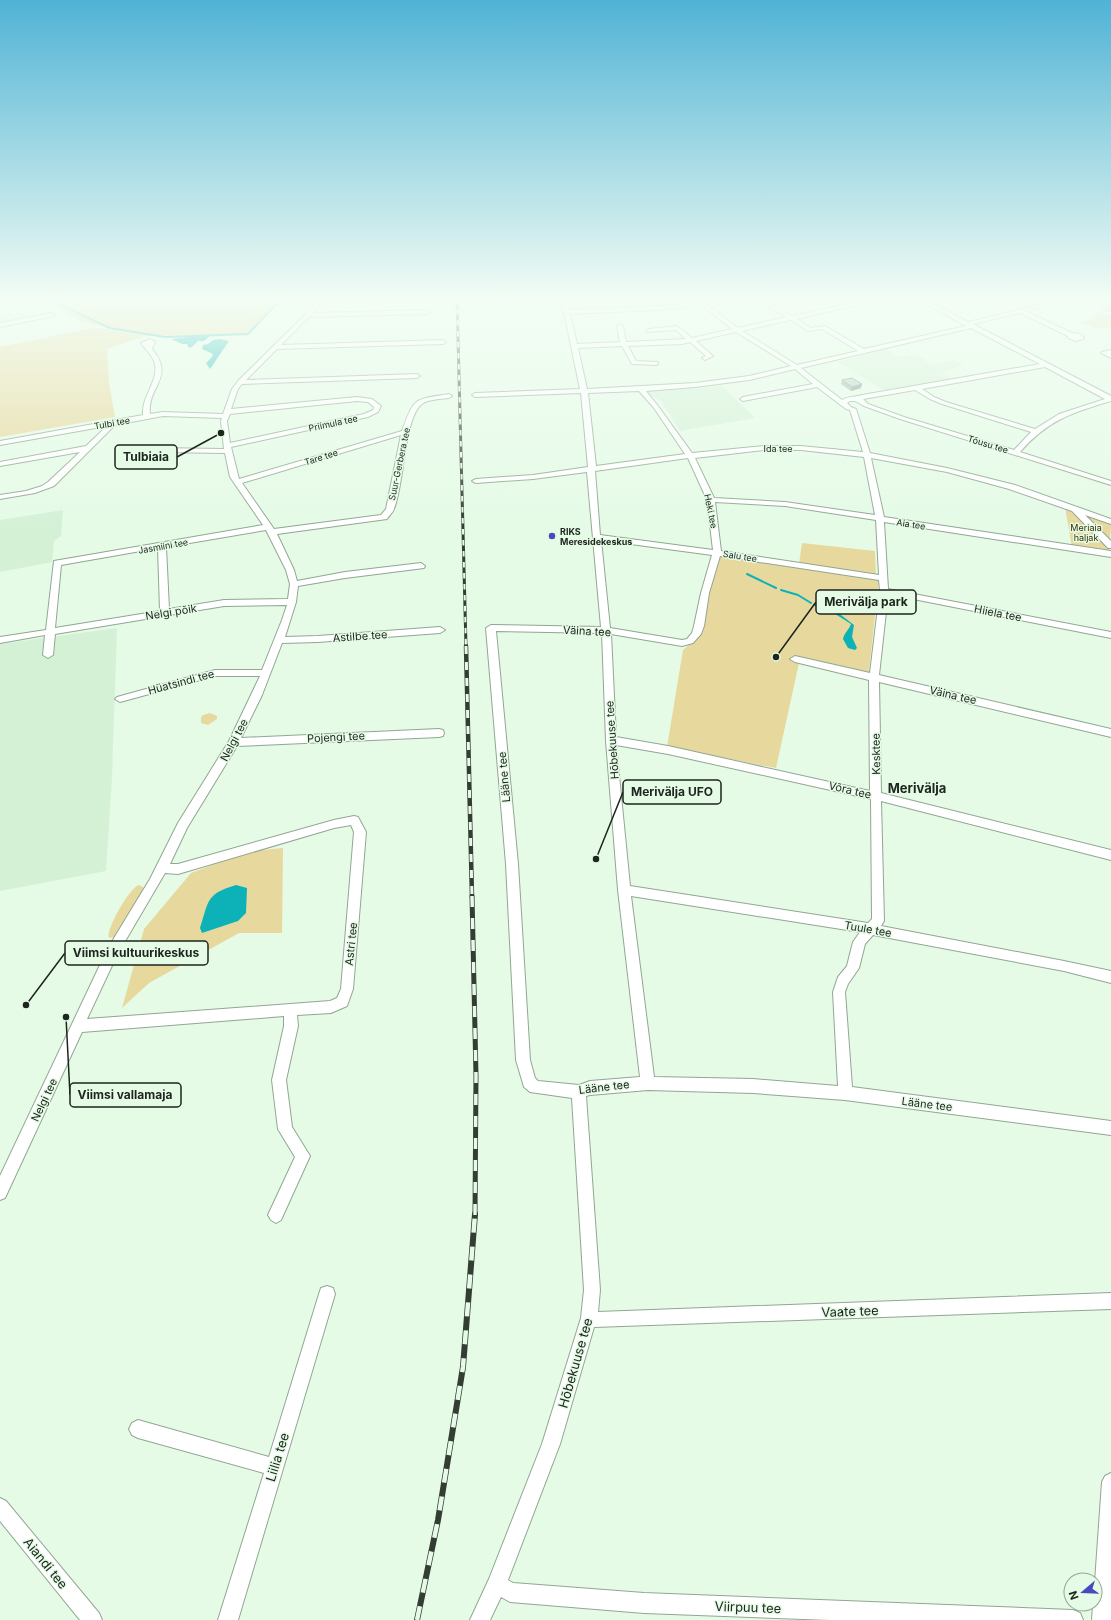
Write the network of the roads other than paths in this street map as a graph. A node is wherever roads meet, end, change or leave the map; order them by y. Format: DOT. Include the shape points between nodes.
graph roads {
  1 [pos="157,374"];
  2 [pos="249,374"];
  3 [pos="580,374"];
  4 [pos="768,374"];
  5 [pos="804,374"];
  6 [pos="998,374"];
  7 [pos="1063,374"];
  8 [pos="417,376"];
  9 [pos="240,382"];
  10 [pos="818,385"];
  11 [pos="917,388"];
  12 [pos="641,389"];
  13 [pos="584,391"];
  14 [pos="475,395"];
  15 [pos="449,396"];
  16 [pos="743,399"];
  17 [pos="1111,399"];
  18 [pos="858,400"];
  19 [pos="843,403"];
  20 [pos="866,405"];
  21 [pos="853,409"];
  22 [pos="226,414"];
  23 [pos="147,416"];
  24 [pos="198,416"];
  25 [pos="112,423"];
  26 [pos="224,428"];
  27 [pos="1035,431"];
  28 [pos="405,432"];
  29 [pos="0,443"];
  30 [pos="88,448"];
  31 [pos="227,448"];
  32 [pos="155,450"];
  33 [pos="1016,452"];
  34 [pos="867,455"];
  35 [pos="690,456"];
  36 [pos="0,464"];
  37 [pos="592,469"];
  38 [pos="476,481"];
  39 [pos="237,482"];
  40 [pos="1111,483"];
  41 [pos="0,496"];
  42 [pos="711,500"];
  43 [pos="1074,509"];
  44 [pos="880,518"];
  45 [pos="1111,522"];
  46 [pos="270,530"];
  47 [pos="598,537"];
  48 [pos="162,545"];
  49 [pos="1111,546"];
  50 [pos="717,553"];
  51 [pos="1111,554"];
  52 [pos="421,566"];
  53 [pos="883,578"];
  54 [pos="294,584"];
  55 [pos="884,591"];
  56 [pos="292,602"];
  57 [pos="165,613"];
  58 [pos="491,628"];
  59 [pos="440,630"];
  60 [pos="606,630"];
  61 [pos="50,632"];
  62 [pos="1111,635"];
  63 [pos="0,640"];
  64 [pos="280,640"];
  65 [pos="682,643"];
  66 [pos="48,655"];
  67 [pos="795,659"];
  68 [pos="266,673"];
  69 [pos="874,677"];
  70 [pos="120,699"];
  71 [pos="439,733"];
  72 [pos="1111,733"];
  73 [pos="611,741"];
  74 [pos="234,742"];
  75 [pos="876,796"];
  76 [pos="1111,855"];
  77 [pos="162,868"];
  78 [pos="624,890"];
  79 [pos="871,929"];
  80 [pos="1111,977"];
  81 [pos="290,1009"];
  82 [pos="78,1026"];
  83 [pos="648,1083"];
  84 [pos="579,1092"];
  85 [pos="846,1093"];
  86 [pos="1111,1128"];
  87 [pos="0,1193"];
  88 [pos="276,1215"];
  89 [pos="327,1294"];
  90 [pos="1111,1301"];
  91 [pos="589,1318"];
  92 [pos="138,1429"];
  93 [pos="274,1467"];
  94 [pos="1111,1482"];
  95 [pos="0,1507"];
  96 [pos="496,1584"];
  97 [pos="92,1620"];
  98 [pos="228,1620"];
  99 [pos="480,1620"];
  100 [pos="1073,1620"];
  101 [pos="1102,1620"];
  1 -- 23 [label="street" via="147,400"];
  2 -- 9 [label="street, Nelgi tee"];
  3 -- 13 [label="street, Hõbekuuse tee"];
  4 -- 12 [label="street" via="695,385"];
  5 -- 10 [label="street"];
  6 -- 11 [label="street"];
  7 -- 17 [label="street"];
  8 -- 9 [label="street"];
  9 -- 22 [label="street, Nelgi tee"];
  10 -- 16 [label="street"];
  10 -- 19 [label="street"];
  11 -- 18 [label="street" via="862,397"];
  11 -- 27 [label="street" via="944,403"];
  12 -- 13 [label="street"];
  12 -- 35 [label="street, Heki tee"];
  13 -- 14 [label="street"];
  13 -- 37 [label="street, Hõbekuuse tee"];
  15 -- 28 [label="street, Suur-Gerbera tee" via="421,401 414,408"];
  17 -- 27 [label="street" via="1072,411"];
  18 -- 19 [label="street" via="848,399"];
  18 -- 20 [label="street, Tõusu tee"];
  19 -- 21 [label="street"];
  20 -- 21 [label="street" via="861,409"];
  20 -- 33 [label="street, Tõusu tee"];
  21 -- 34 [label="street, Kesktee"];
  22 -- 24 [label="street, Tulbi tee"];
  22 -- 26 [label="street, Nelgi tee"];
  22 -- 31 [label="street, Priimula tee" via="358,399 370,400 378,406 376,411 366,416"];
  23 -- 24 [label="street, Tulbi tee"];
  23 -- 25 [label="street, Tulbi tee"];
  24 -- 26 [label="street"];
  25 -- 29 [label="street, Tulbi tee"];
  25 -- 30 [label="street"];
  26 -- 31 [label="street, Nelgi tee"];
  27 -- 33 [label="street"];
  28 -- 39 [label="street, Tare tee"];
  28 -- 46 [label="street, Suur-Gerbera tee" via="390,510 384,517"];
  30 -- 36 [label="street"];
  30 -- 41 [label="street" via="43,489"];
  31 -- 32 [label="street"];
  31 -- 39 [label="street, Nelgi tee"];
  33 -- 40 [label="street, Tõusu tee"];
  34 -- 35 [label="street, Ida tee" via="801,448 766,448"];
  34 -- 43 [label="street, Ida tee" via="979,478"];
  34 -- 44 [label="street, Kesktee"];
  35 -- 37 [label="street, Ida tee"];
  35 -- 42 [label="street, Heki tee"];
  37 -- 38 [label="street, Ida tee"];
  37 -- 47 [label="street, Hõbekuuse tee" via="590,473"];
  39 -- 46 [label="street, Nelgi tee"];
  42 -- 44 [label="street, Aia tee" via="784,504"];
  42 -- 50 [label="street, Heki tee"];
  43 -- 45 [label="street, Ida tee"];
  43 -- 49 [label="street, Ida tee"];
  44 -- 51 [label="street, Aia tee"];
  44 -- 53 [label="street, Kesktee"];
  46 -- 48 [label="street, Jasmiini tee"];
  46 -- 54 [label="street, Nelgi tee" via="290,570"];
  47 -- 50 [label="street, Salu tee"];
  47 -- 60 [label="street, Hõbekuuse tee"];
  48 -- 57 [label="street"];
  48 -- 61 [label="street, Jasmiini tee" via="57,563"];
  50 -- 53 [label="street, Salu tee"];
  50 -- 65 [label="street, Heki tee" via="696,634 690,641"];
  52 -- 54 [label="street"];
  53 -- 55 [label="street, Kesktee"];
  54 -- 56 [label="street, Nelgi tee"];
  55 -- 62 [label="street, Hiiela tee"];
  55 -- 69 [label="street, Kesktee"];
  56 -- 57 [label="street, Nelgi põik" via="224,603"];
  56 -- 64 [label="street, Nelgi tee"];
  57 -- 61 [label="street, Nelgi põik"];
  58 -- 60 [label="street, Väina tee"];
  58 -- 84 [label="street, Lääne tee" via="512,864 523,1060 529,1082 535,1087"];
  59 -- 64 [label="street, Astilbe tee"];
  60 -- 65 [label="street, Väina tee"];
  60 -- 73 [label="street, Hõbekuuse tee"];
  61 -- 63 [label="street, Nelgi põik"];
  61 -- 66 [label="street"];
  64 -- 68 [label="street, Nelgi tee"];
  67 -- 69 [label="street, Väina tee"];
  68 -- 70 [label="street, Hüatsindi tee" via="215,673"];
  68 -- 74 [label="street, Nelgi tee"];
  69 -- 72 [label="street, Väina tee"];
  69 -- 75 [label="street, Kesktee"];
  71 -- 74 [label="street, Pojengi tee"];
  73 -- 75 [label="street, Võra tee" via="623,741"];
  73 -- 78 [label="street, Hõbekuuse tee"];
  74 -- 77 [label="street, Nelgi tee" via="182,826"];
  75 -- 76 [label="street, Võra tee"];
  75 -- 79 [label="street, Kesktee" via="878,921"];
  77 -- 81 [label="street, Astri tee" via="178,869 354,820 360,832 347,989 342,1002 331,1007"];
  77 -- 82 [label="street, Nelgi tee" via="112,952"];
  78 -- 79 [label="street, Tuule tee"];
  78 -- 83 [label="street, Hõbekuuse tee"];
  79 -- 80 [label="street, Tuule tee"];
  79 -- 85 [label="street, Kesktee" via="860,942 852,968 839,992"];
  81 -- 82 [label="street, Astri tee"];
  81 -- 88 [label="street" via="291,1026 279,1080 285,1129 302,1156"];
  82 -- 87 [label="street, Nelgi tee"];
  83 -- 84 [label="street, Lääne tee" via="590,1088"];
  83 -- 85 [label="street, Lääne tee" via="753,1086"];
  84 -- 91 [label="street, Hõbekuuse tee" via="592,1290"];
  85 -- 86 [label="street, Lääne tee"];
  89 -- 93 [label="street, Liilia tee"];
  90 -- 91 [label="street, Vaate tee" via="599,1320"];
  91 -- 96 [label="street, Hõbekuuse tee" via="551,1444"];
  92 -- 93 [label="street"];
  93 -- 98 [label="street, Liilia tee"];
  94 -- 101 [label="street"];
  95 -- 97 [label="street, Aiandi tee"];
  96 -- 99 [label="street, Hõbekuuse tee"];
  96 -- 100 [label="street, Viirpuu tee" via="510,1592 644,1603"];
}
